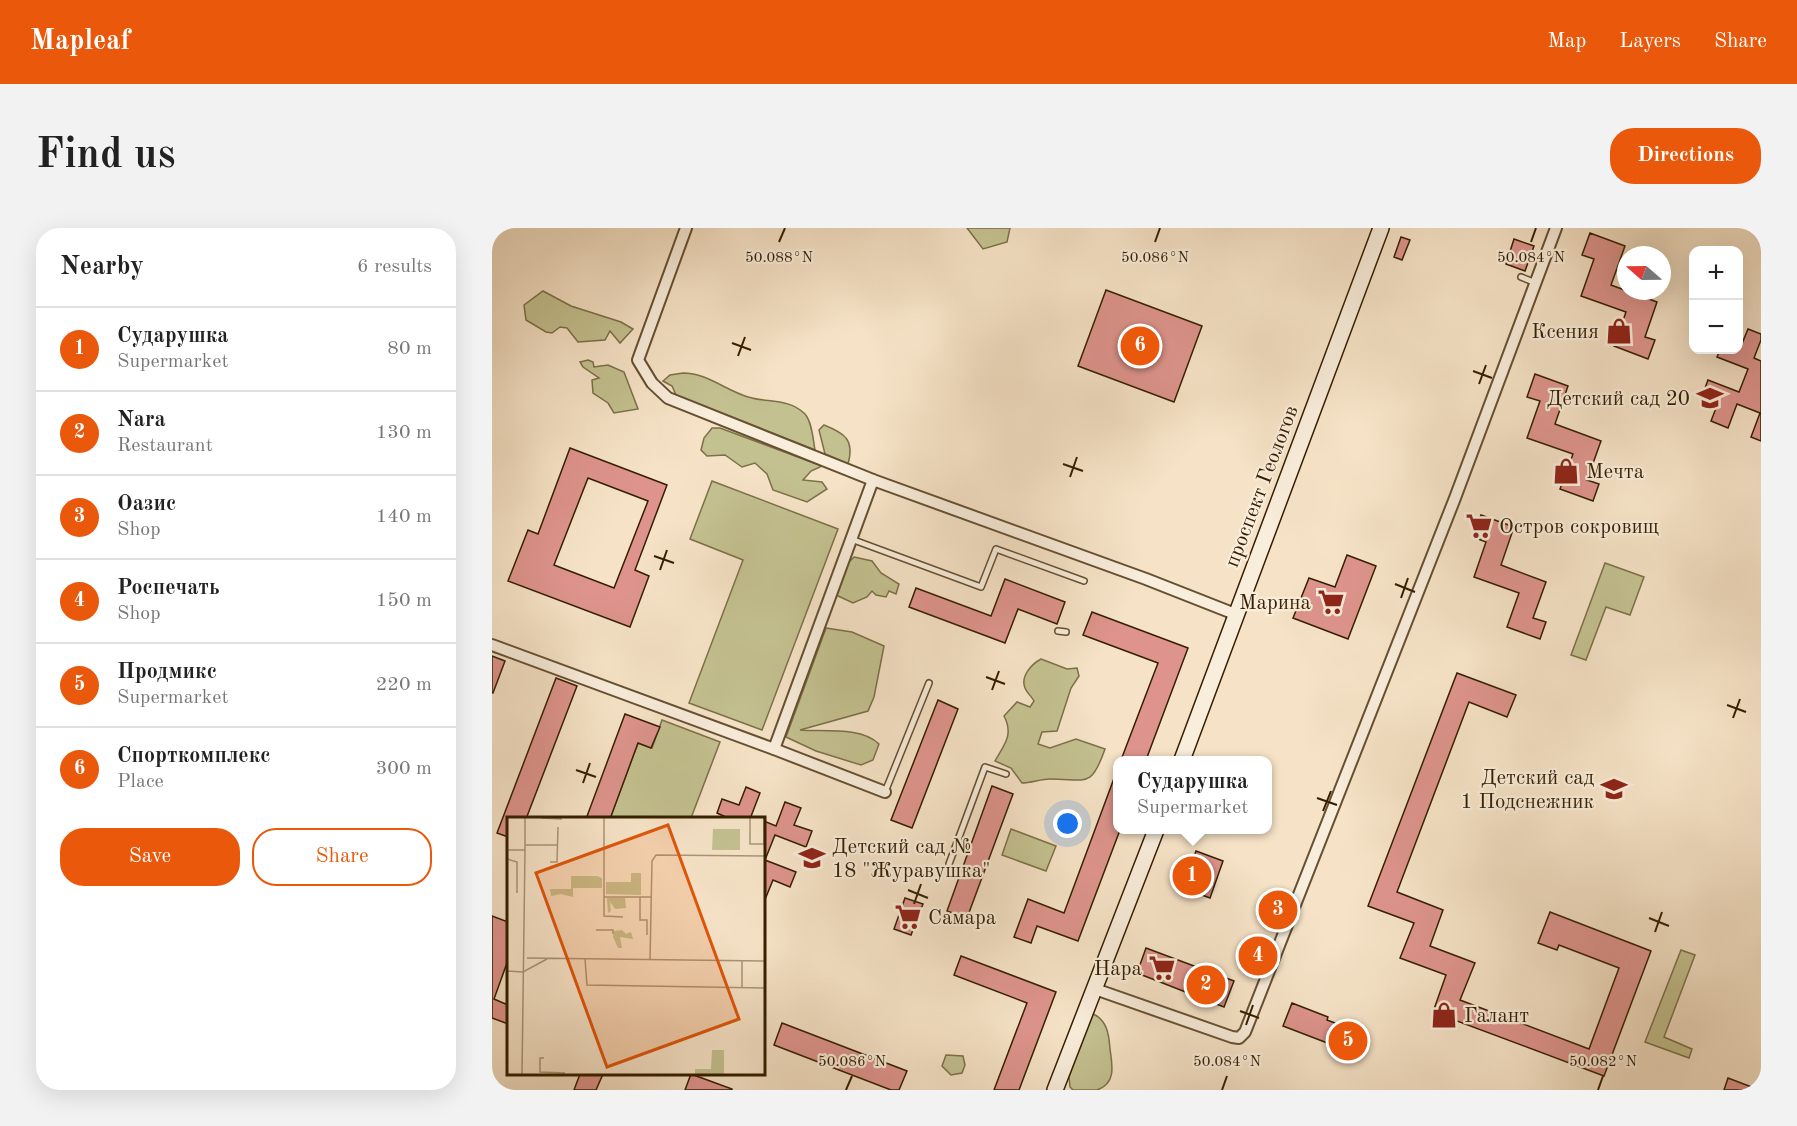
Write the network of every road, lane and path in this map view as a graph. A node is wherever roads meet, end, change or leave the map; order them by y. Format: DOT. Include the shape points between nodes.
graph roads {
  1 [pos="686,228"];
  2 [pos="1381,228"];
  3 [pos="1556,228"];
  4 [pos="1521,277"];
  5 [pos="1536,283"];
  6 [pos="873,480"];
  7 [pos="851,539"];
  8 [pos="1084,581"];
  9 [pos="1236,614"];
  10 [pos="1058,631"];
  11 [pos="1066,632"];
  12 [pos="492,645"];
  13 [pos="928,683"];
  14 [pos="774,749"];
  15 [pos="1183,756"];
  16 [pos="1006,774"];
  17 [pos="885,792"];
  18 [pos="1154,834"];
  19 [pos="949,864"];
  20 [pos="1095,989"];
  21 [pos="1055,1090"];
  1 -- 6 [label="street" via="638,360 651,383 668,398"];
  2 -- 9 [label="street, проспект Геологов"];
  3 -- 5 [label="street"];
  4 -- 5 [label="lane"];
  5 -- 20 [label="street" via="1245,1032 1239,1038 1232,1037"];
  6 -- 7 [label="street"];
  6 -- 9 [label="street"];
  7 -- 8 [label="lane" via="981,587 996,549"];
  7 -- 14 [label="street"];
  9 -- 15 [label="street, проспект Геологов"];
  10 -- 11 [label="lane"];
  12 -- 14 [label="street"];
  13 -- 17 [label="lane"];
  14 -- 17 [label="street"];
  16 -- 19 [label="lane" via="985,767"];
  18 -- 20 [label="street"];
  20 -- 21 [label="street"];
}
